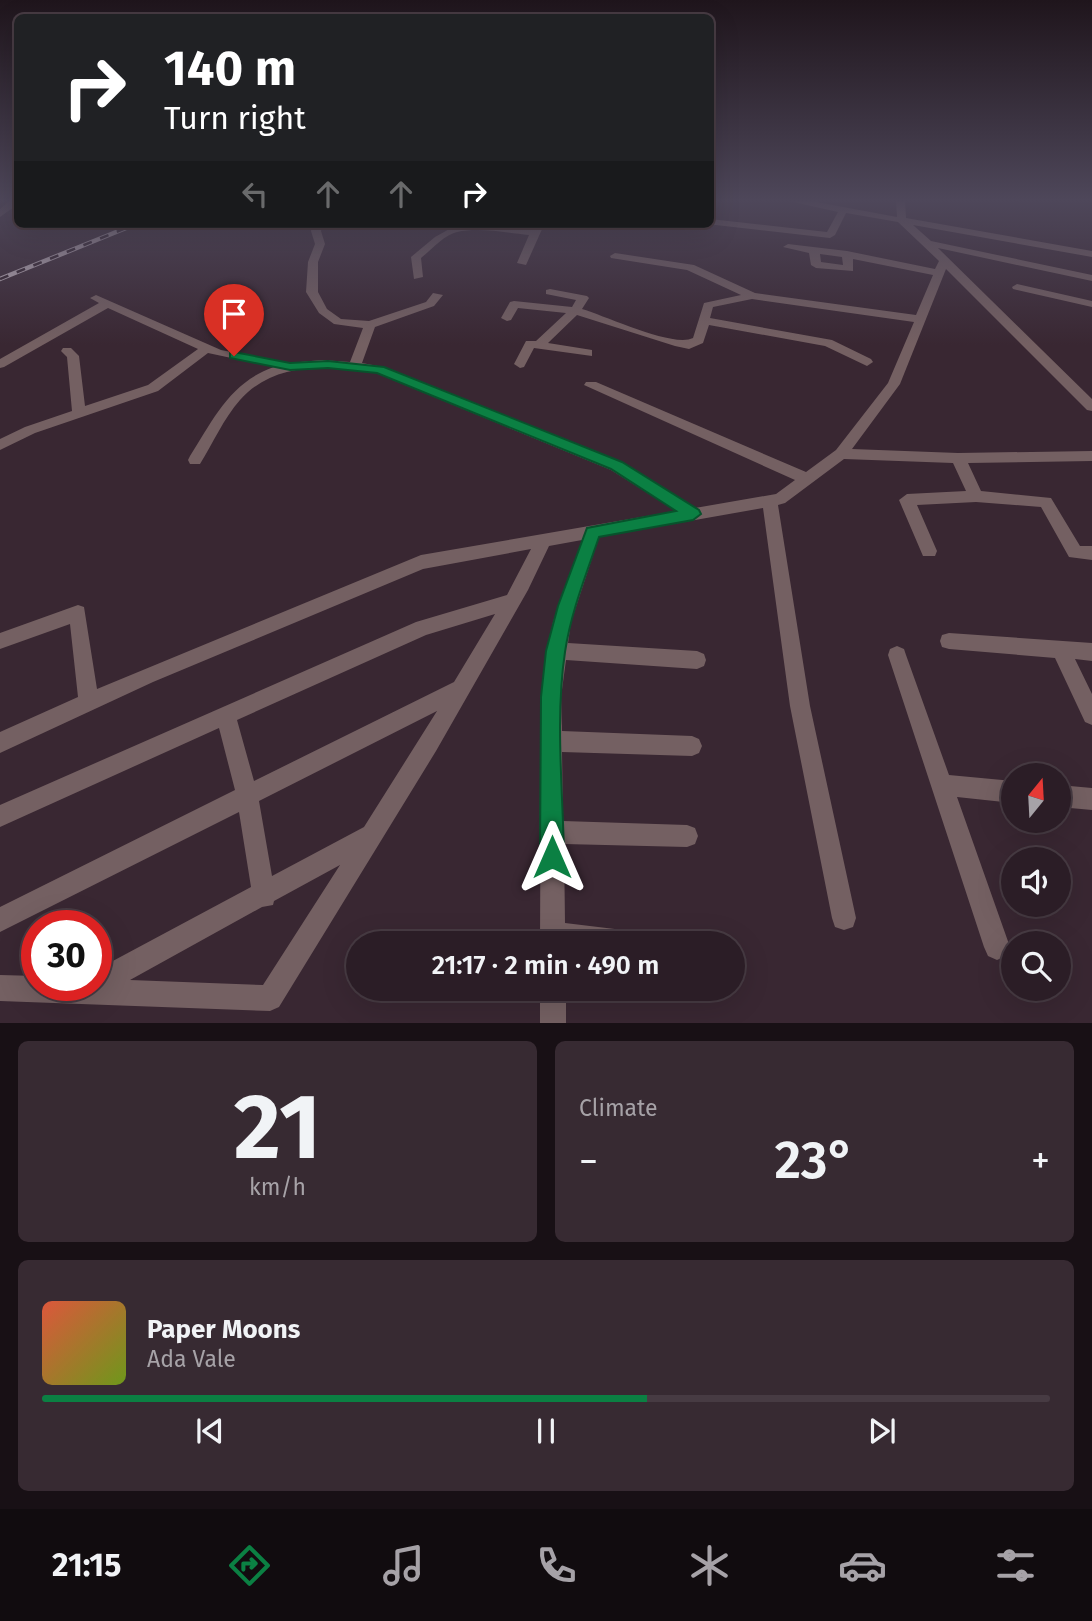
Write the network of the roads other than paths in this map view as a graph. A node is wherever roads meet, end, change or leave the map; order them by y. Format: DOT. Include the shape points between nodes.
graph roads {
  1 [pos="318,249"];
  2 [pos="426,249"];
  3 [pos="528,249"];
  4 [pos="803,249"];
  5 [pos="931,249"];
  6 [pos="955,249"];
  7 [pos="1062,249"];
  8 [pos="1092,254"];
  9 [pos="615,256"];
  10 [pos="522,263"];
  11 [pos="941,267"];
  12 [pos="418,278"];
  13 [pos="1092,278"];
  14 [pos="1017,288"];
  15 [pos="523,290"];
  16 [pos="550,292"];
  17 [pos="437,295"];
  18 [pos="752,296"];
  19 [pos="519,304"];
  20 [pos="1092,305"];
  21 [pos="575,311"];
  22 [pos="507,318"];
  23 [pos="920,319"];
  24 [pos="704,320"];
  25 [pos="370,325"];
  26 [pos="540,344"];
  27 [pos="207,348"];
  28 [pos="67,351"];
  29 [pos="587,353"];
  30 [pos="867,362"];
  31 [pos="0,364"];
  32 [pos="520,364"];
  33 [pos="290,366"];
  34 [pos="355,366"];
  35 [pos="591,385"];
  36 [pos="1092,407"];
  37 [pos="79,413"];
  38 [pos="4,441"];
  39 [pos="841,454"];
  40 [pos="1092,456"];
  41 [pos="958,458"];
  42 [pos="195,460"];
  43 [pos="807,479"];
  44 [pos="976,496"];
  45 [pos="770,501"];
  46 [pos="693,514"];
  47 [pos="593,532"];
  48 [pos="543,541"];
  49 [pos="929,551"];
  50 [pos="1092,553"];
  51 [pos="510,601"];
  52 [pos="0,641"];
  53 [pos="949,641"];
  54 [pos="1061,650"];
  55 [pos="556,651"];
  56 [pos="1092,652"];
  57 [pos="897,655"];
  58 [pos="697,660"];
  59 [pos="461,688"];
  60 [pos="89,702"];
  61 [pos="226,715"];
  62 [pos="1092,715"];
  63 [pos="551,741"];
  64 [pos="0,743"];
  65 [pos="692,746"];
  66 [pos="942,785"];
  67 [pos="1001,791"];
  68 [pos="247,796"];
  69 [pos="1071,797"];
  70 [pos="1092,799"];
  71 [pos="0,816"];
  72 [pos="552,832"];
  73 [pos="687,836"];
  74 [pos="369,837"];
  75 [pos="264,896"];
  76 [pos="844,918"];
  77 [pos="0,920"];
  78 [pos="553,931"];
  79 [pos="997,947"];
  80 [pos="112,976"];
  81 [pos="0,988"];
  82 [pos="21,988"];
  83 [pos="112,988"];
  84 [pos="553,1001"];
  85 [pos="553,1023"];
  1 -- 25 [label="street" via="312,292 323,311 332,320"];
  2 -- 12 [label="street" via="416,257"];
  3 -- 10 [label="street"];
  4 -- 11 [label="street"];
  5 -- 11 [label="street"];
  6 -- 13 [label="street"];
  7 -- 8 [label="street"];
  9 -- 18 [label="street" via="690,267"];
  11 -- 23 [label="street"];
  11 -- 36 [label="street"];
  14 -- 20 [label="street"];
  15 -- 19 [label="street"];
  16 -- 21 [label="street" via="583,298"];
  17 -- 25 [label="street" via="430,304"];
  18 -- 23 [label="street"];
  18 -- 24 [label="street" via="709,304"];
  19 -- 21 [label="street"];
  19 -- 22 [label="street" via="514,303"];
  21 -- 24 [label="street" via="623,329 689,345 699,340"];
  21 -- 26 [label="street"];
  23 -- 39 [label="street" via="894,384"];
  24 -- 30 [label="street" via="828,343"];
  25 -- 34 [label="street"];
  26 -- 29 [label="street"];
  26 -- 32 [label="street" via="530,344"];
  27 -- 31 [label="street" via="102,300"];
  27 -- 33 [label="street"];
  27 -- 37 [label="street" via="153,388"];
  28 -- 37 [label="street" via="72,356"];
  33 -- 34 [label="street"];
  33 -- 42 [label="street" via="266,373 237,396"];
  34 -- 46 [label="street" via="379,370 617,466"];
  35 -- 43 [label="street"];
  37 -- 38 [label="street"];
  39 -- 41 [label="street"];
  39 -- 43 [label="street"];
  40 -- 41 [label="street"];
  41 -- 44 [label="street"];
  43 -- 45 [label="street"];
  44 -- 49 [label="street" via="907,499"];
  44 -- 50 [label="street" via="1046,502 1075,552"];
  45 -- 46 [label="street"];
  45 -- 76 [label="street" via="800,706"];
  46 -- 47 [label="street"];
  47 -- 48 [label="street"];
  47 -- 55 [label="street"];
  48 -- 51 [label="street"];
  48 -- 60 [label="street" via="421,562"];
  51 -- 59 [label="street"];
  51 -- 61 [label="street" via="422,628"];
  52 -- 60 [label="street" via="78,614"];
  53 -- 54 [label="street"];
  54 -- 56 [label="street"];
  54 -- 62 [label="street"];
  55 -- 58 [label="street"];
  55 -- 63 [label="street"];
  57 -- 66 [label="street"];
  59 -- 68 [label="street"];
  59 -- 74 [label="street"];
  60 -- 64 [label="street"];
  61 -- 68 [label="street"];
  61 -- 71 [label="street"];
  63 -- 65 [label="street"];
  63 -- 72 [label="street"];
  66 -- 67 [label="street"];
  66 -- 79 [label="street"];
  68 -- 75 [label="street"];
  68 -- 77 [label="street"];
  69 -- 70 [label="street"];
  72 -- 73 [label="street"];
  72 -- 78 [label="street"];
  74 -- 75 [label="street"];
  74 -- 83 [label="street" via="270,998"];
  75 -- 80 [label="street"];
  81 -- 82 [label="street"];
  84 -- 85 [label="street"];
}
